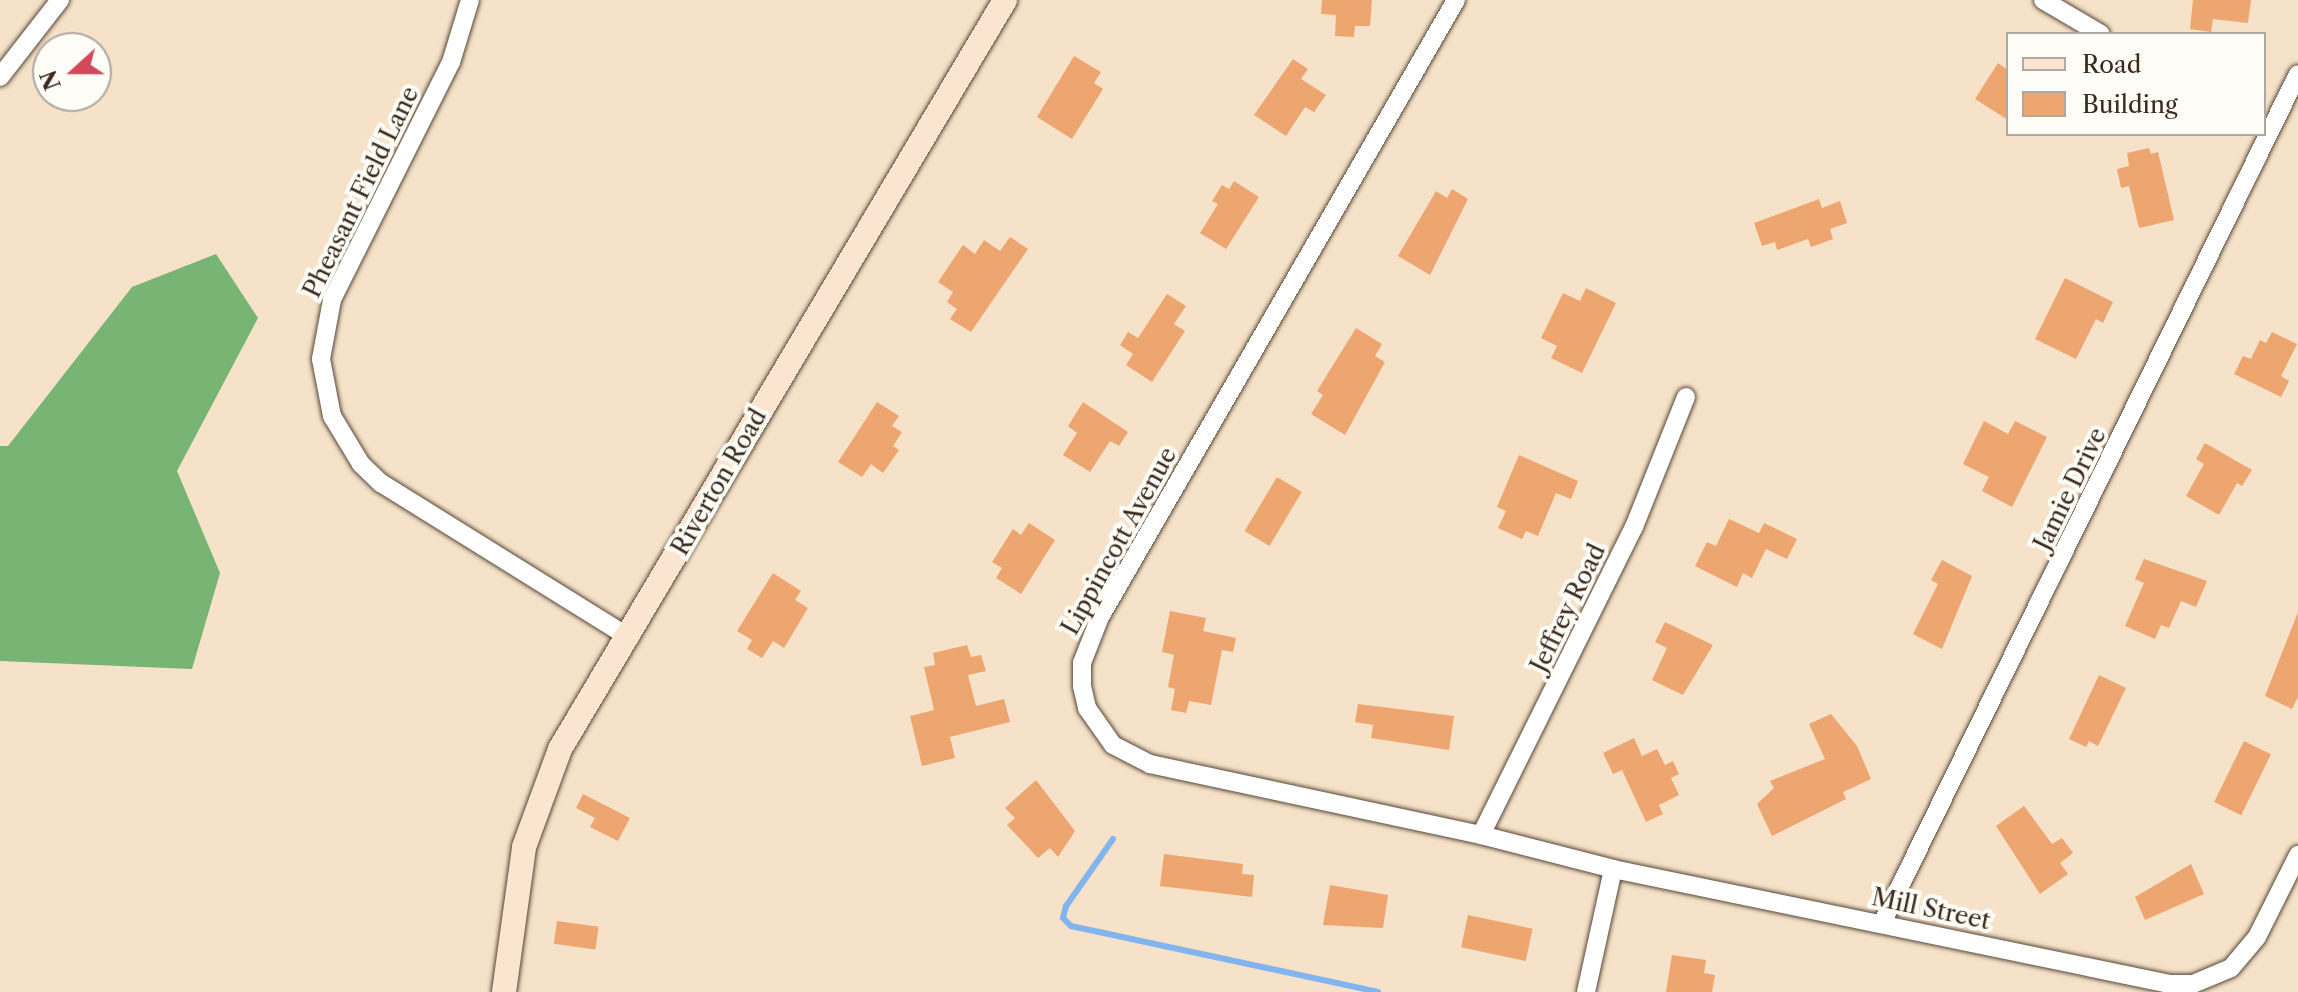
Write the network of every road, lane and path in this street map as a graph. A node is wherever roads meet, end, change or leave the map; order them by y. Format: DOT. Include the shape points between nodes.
graph roads {
  1 [pos="60,0"];
  2 [pos="470,0"];
  3 [pos="1005,0"];
  4 [pos="1456,0"];
  5 [pos="2043,0"];
  6 [pos="2098,32"];
  7 [pos="2298,74"];
  8 [pos="0,77"];
  9 [pos="2267,130"];
  10 [pos="2264,136"];
  11 [pos="1686,397"];
  12 [pos="630,638"];
  13 [pos="1481,835"];
  14 [pos="2298,855"];
  15 [pos="1613,869"];
  16 [pos="1882,923"];
  17 [pos="504,992"];
  18 [pos="1586,992"];
  1 -- 8 [label="street"];
  2 -- 12 [label="street, Pheasant Field Lane" via="451,62 332,300 321,359 332,416 361,464 381,483"];
  3 -- 12 [label="main road, Riverton Road"];
  4 -- 13 [label="street, Lippincott Avenue" via="1100,617 1082,663 1082,686 1087,708 1113,745 1150,764"];
  5 -- 6 [label="street"];
  7 -- 9 [label="street, Jamie Drive"];
  10 -- 16 [label="street, Jamie Drive"];
  11 -- 13 [label="street, Jeffrey Road" via="1634,527"];
  12 -- 17 [label="main road, Riverton Road" via="560,749 538,801 524,847"];
  13 -- 15 [label="street, Lippincott Avenue"];
  14 -- 16 [label="street, Mill Street" via="2257,937 2231,968 2193,984 2170,984"];
  15 -- 16 [label="street, Mill Street"];
  15 -- 18 [label="street"];
}
